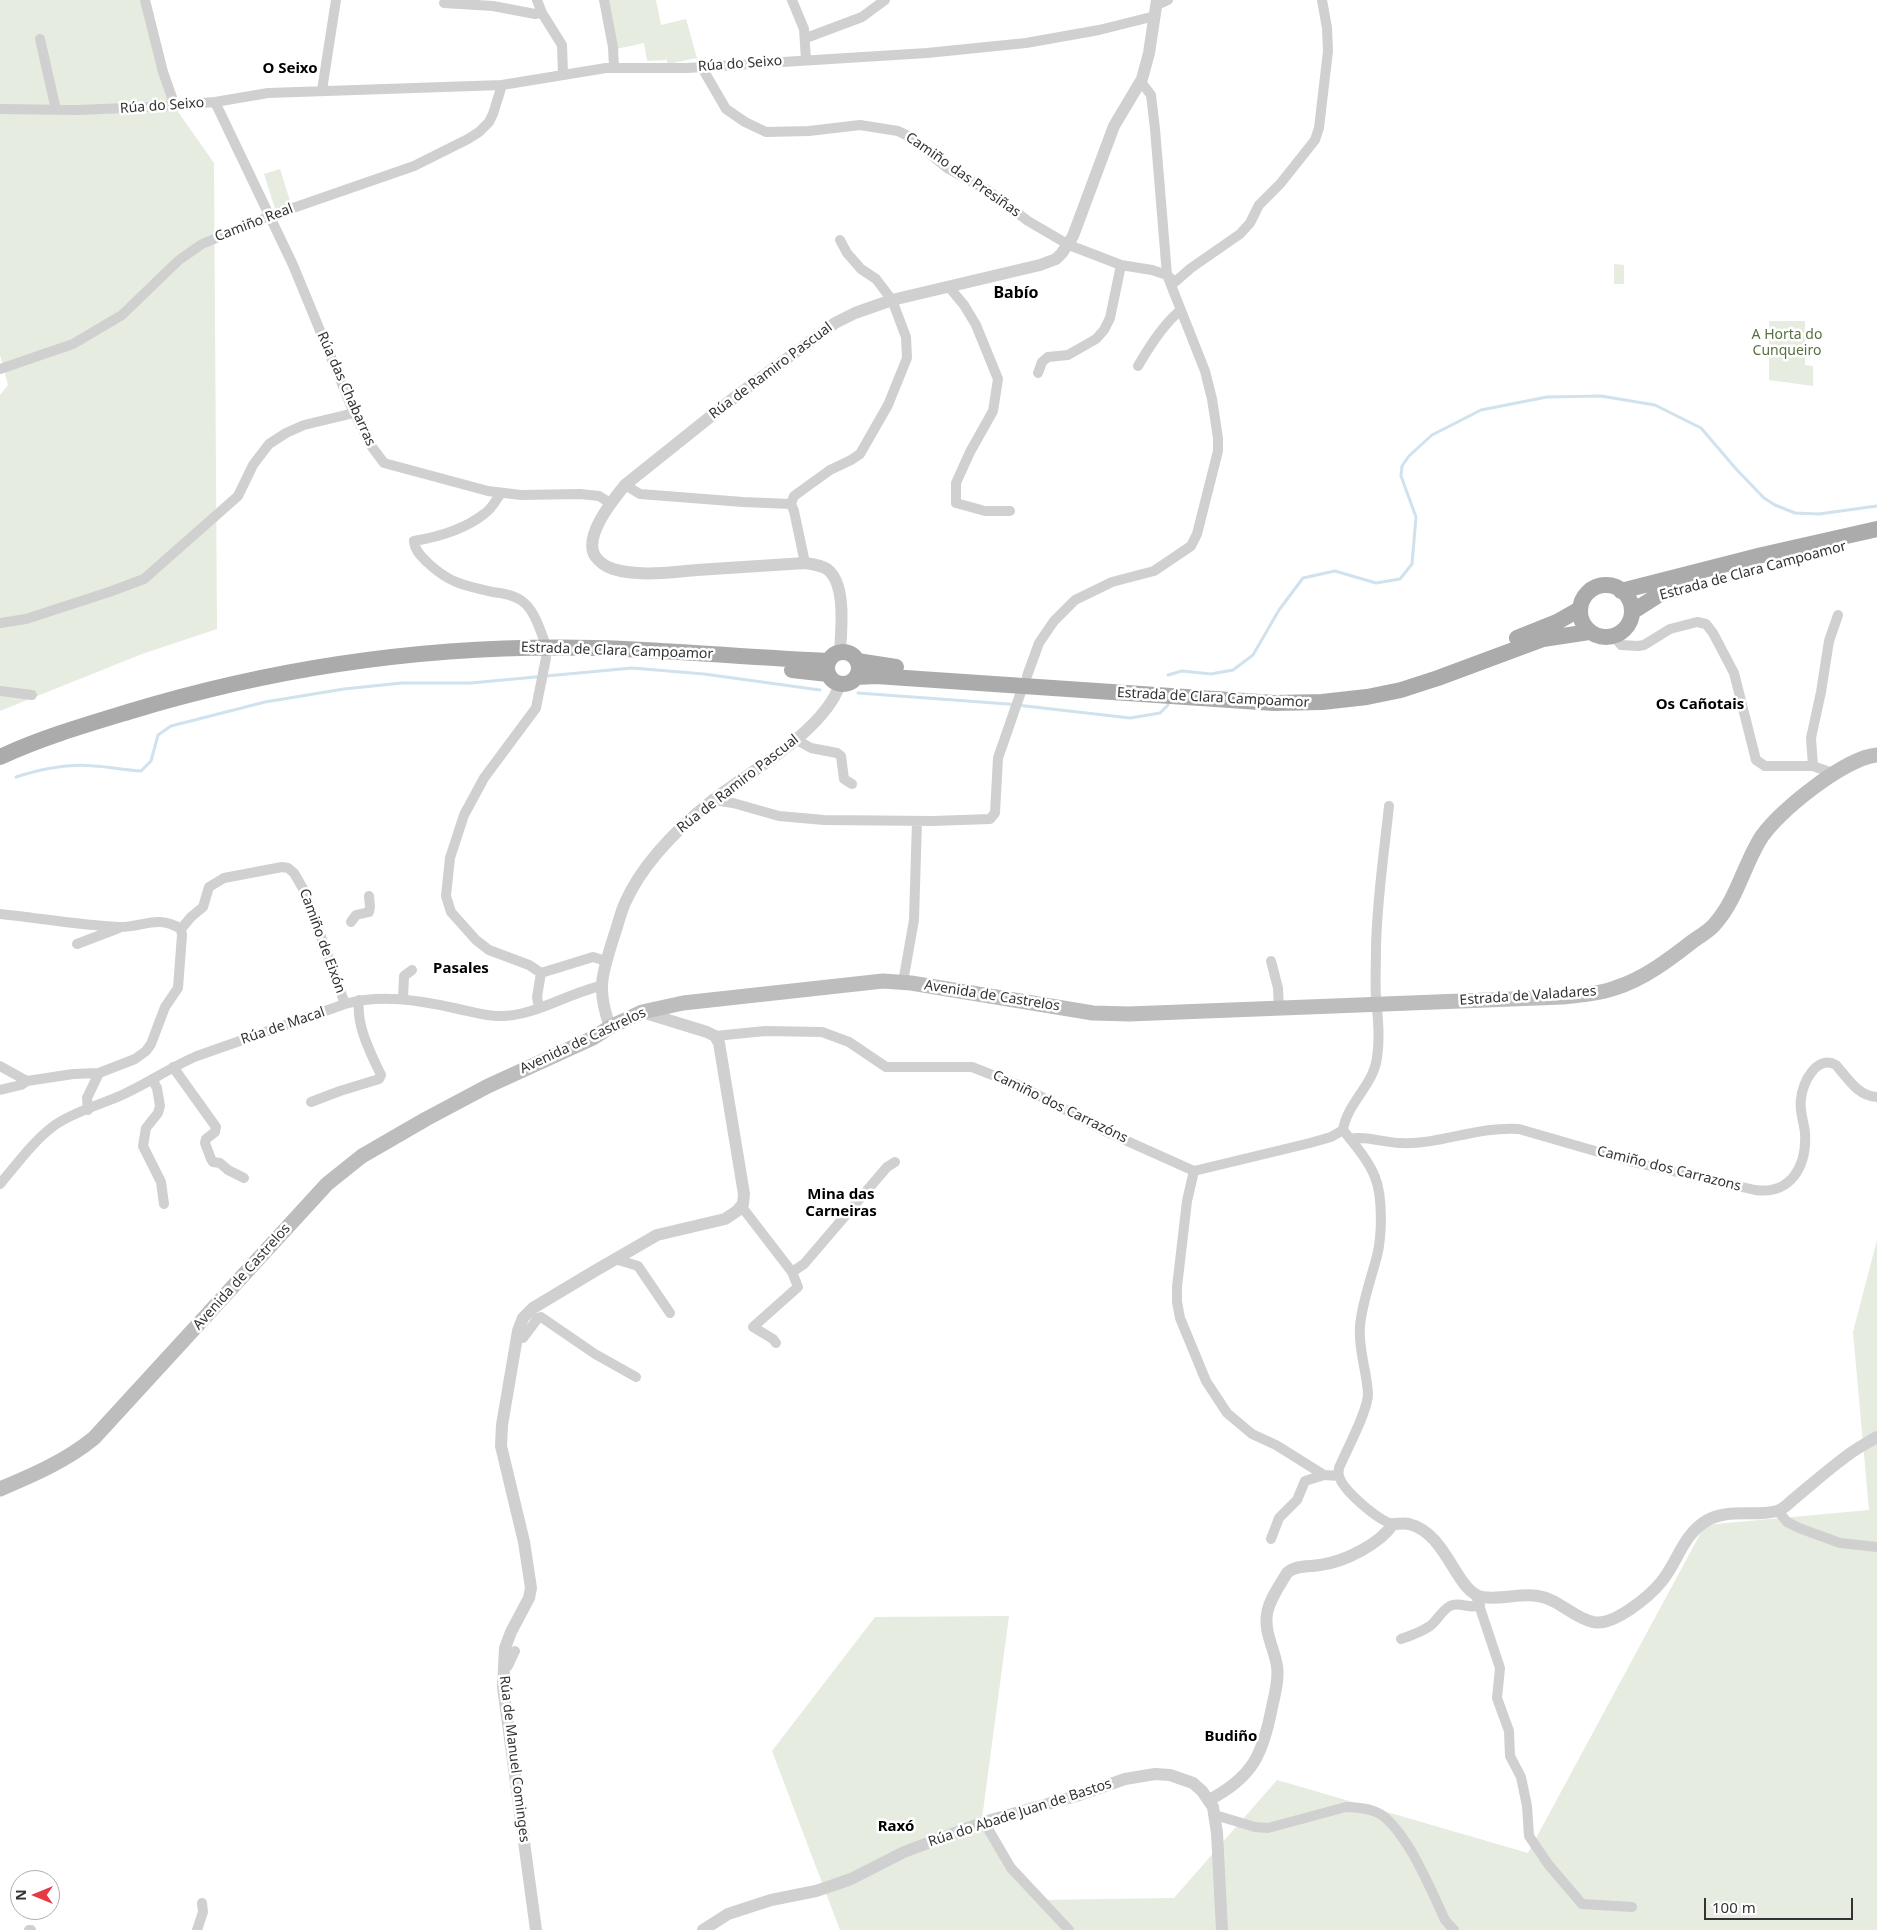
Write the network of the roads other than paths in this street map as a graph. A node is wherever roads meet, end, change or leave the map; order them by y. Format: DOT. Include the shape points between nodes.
graph roads {
  1 [pos="146,0"];
  2 [pos="336,0"];
  3 [pos="537,0"];
  4 [pos="604,0"];
  5 [pos="792,0"];
  6 [pos="885,0"];
  7 [pos="1322,0"];
  8 [pos="444,2"];
  9 [pos="1159,5"];
  10 [pos="542,13"];
  11 [pos="806,38"];
  12 [pos="40,39"];
  13 [pos="806,60"];
  14 [pos="701,66"];
  15 [pos="614,68"];
  16 [pos="563,75"];
  17 [pos="1141,82"];
  18 [pos="502,85"];
  19 [pos="322,90"];
  20 [pos="215,102"];
  21 [pos="175,106"];
  22 [pos="0,109"];
  23 [pos="56,110"];
  24 [pos="270,216"];
  25 [pos="840,240"];
  26 [pos="1069,245"];
  27 [pos="1120,265"];
  28 [pos="1167,276"];
  29 [pos="949,287"];
  30 [pos="892,300"];
  31 [pos="1181,310"];
  32 [pos="1138,366"];
  33 [pos="0,369"];
  34 [pos="1038,373"];
  35 [pos="354,413"];
  36 [pos="625,485"];
  37 [pos="501,493"];
  38 [pos="610,503"];
  39 [pos="791,504"];
  40 [pos="1010,511"];
  41 [pos="1877,522"];
  42 [pos="1877,529"];
  43 [pos="1877,539"];
  44 [pos="1762,555"];
  45 [pos="805,563"];
  46 [pos="1621,591"];
  47 [pos="1580,609"];
  48 [pos="1632,612"];
  49 [pos="1838,615"];
  50 [pos="0,623"];
  51 [pos="1590,632"];
  52 [pos="1614,636"];
  53 [pos="546,659"];
  54 [pos="857,661"];
  55 [pos="834,668"];
  56 [pos="856,678"];
  57 [pos="1023,687"];
  58 [pos="0,691"];
  59 [pos="32,694"];
  60 [pos="795,739"];
  61 [pos="1877,755"];
  62 [pos="0,757"];
  63 [pos="1813,766"];
  64 [pos="0,769"];
  65 [pos="1835,774"];
  66 [pos="852,784"];
  67 [pos="713,800"];
  68 [pos="1389,806"];
  69 [pos="917,821"];
  70 [pos="369,896"];
  71 [pos="0,914"];
  72 [pos="351,922"];
  73 [pos="120,927"];
  74 [pos="181,929"];
  75 [pos="77,944"];
  76 [pos="606,961"];
  77 [pos="1271,961"];
  78 [pos="412,970"];
  79 [pos="541,973"];
  80 [pos="903,982"];
  81 [pos="601,986"];
  82 [pos="403,999"];
  83 [pos="359,1000"];
  84 [pos="345,1004"];
  85 [pos="1377,1004"];
  86 [pos="539,1007"];
  87 [pos="1279,1009"];
  88 [pos="642,1012"];
  89 [pos="610,1027"];
  90 [pos="715,1036"];
  91 [pos="0,1066"];
  92 [pos="173,1066"];
  93 [pos="99,1073"];
  94 [pos="152,1079"];
  95 [pos="27,1081"];
  96 [pos="0,1090"];
  97 [pos="1877,1097"];
  98 [pos="311,1102"];
  99 [pos="88,1110"];
  100 [pos="1343,1130"];
  101 [pos="1350,1139"];
  102 [pos="895,1162"];
  103 [pos="1194,1171"];
  104 [pos="244,1178"];
  105 [pos="0,1184"];
  106 [pos="164,1204"];
  107 [pos="740,1208"];
  108 [pos="615,1259"];
  109 [pos="792,1272"];
  110 [pos="670,1313"];
  111 [pos="517,1338"];
  112 [pos="776,1343"];
  113 [pos="636,1378"];
  114 [pos="1877,1437"];
  115 [pos="1324,1475"];
  116 [pos="1339,1476"];
  117 [pos="0,1490"];
  118 [pos="1778,1511"];
  119 [pos="1394,1524"];
  120 [pos="1271,1539"];
  121 [pos="1877,1547"];
  122 [pos="1478,1600"];
  123 [pos="1401,1639"];
  124 [pos="515,1651"];
  125 [pos="503,1666"];
  126 [pos="1209,1800"];
  127 [pos="1215,1815"];
  128 [pos="984,1822"];
  129 [pos="202,1903"];
  130 [pos="1632,1908"];
  131 [pos="197,1930"];
  132 [pos="536,1930"];
  133 [pos="703,1930"];
  134 [pos="1069,1930"];
  135 [pos="1222,1930"];
  136 [pos="1454,1930"];
  1 -- 21 [label="street" via="163,72"];
  2 -- 19 [label="street"];
  3 -- 10 [label="street"];
  4 -- 15 [label="street"];
  5 -- 11 [label="street"];
  6 -- 11 [label="street" via="862,17"];
  7 -- 28 [label="street" via="1328,51 1315,140 1240,234 1175,282"];
  8 -- 10 [label="street"];
  9 -- 13 [label="street, Rúa do Seixo" via="1099,30 1026,43"];
  9 -- 17 [label="street, Rúa de Ramiro Pascual"];
  10 -- 16 [label="street" via="562,46"];
  11 -- 13 [label="street"];
  12 -- 23 [label="street"];
  13 -- 14 [label="street, Rúa do Seixo"];
  14 -- 15 [label="street, Rúa do Seixo"];
  14 -- 26 [label="street, Camiño das Presiñas" via="726,109 745,122 766,132 809,131 860,124 898,131 947,168 987,190 1028,221"];
  15 -- 16 [label="street, Rúa do Seixo"];
  16 -- 18 [label="street, Rúa do Seixo"];
  17 -- 26 [label="street, Rúa de Ramiro Pascual" via="1114,126"];
  17 -- 28 [label="street" via="1151,95 1156,129"];
  18 -- 19 [label="street, Rúa do Seixo"];
  18 -- 24 [label="street, Camiño Real" via="489,122 468,139 414,166"];
  19 -- 20 [label="street, Rúa do Seixo" via="268,93"];
  20 -- 21 [label="street, Rúa do Seixo"];
  20 -- 24 [label="street, Rúa das Chabarras"];
  21 -- 23 [label="street, Rúa do Seixo"];
  22 -- 23 [label="street, Rúa do Seixo"];
  24 -- 33 [label="street, Camiño Real" via="202,244 178,260 122,316 73,344"];
  24 -- 35 [label="street, Rúa das Chabarras"];
  25 -- 30 [label="street" via="861,269 876,279"];
  26 -- 27 [label="street, Camiño das Presiñas"];
  26 -- 29 [label="street, Rúa de Ramiro Pascual" via="1056,258 1040,265"];
  27 -- 28 [label="street, Camiño das Presiñas"];
  27 -- 34 [label="street" via="1110,318 1104,330 1096,339 1068,355 1048,357"];
  28 -- 31 [label="street"];
  29 -- 30 [label="street, Rúa de Ramiro Pascual"];
  29 -- 40 [label="street" via="976,325 998,379 993,411 956,484 956,503 985,511"];
  30 -- 36 [label="street, Rúa de Ramiro Pascual" via="855,313 817,334"];
  30 -- 39 [label="street" via="902,325 907,358 888,405 857,458 830,470 794,496"];
  31 -- 32 [label="street" via="1172,317"];
  31 -- 57 [label="street" via="1205,371 1218,438 1218,451 1198,534 1191,546 1154,571 1112,582 1075,600 1054,621 1039,643"];
  35 -- 37 [label="street, Rúa das Chabarras" via="384,463"];
  35 -- 50 [label="street" via="304,425 269,444 238,496 144,579 35,616"];
  36 -- 38 [label="street, Rúa de Ramiro Pascual"];
  36 -- 39 [label="street" via="640,494"];
  37 -- 38 [label="street, Rúa das Chabarras" via="580,494 599,496"];
  37 -- 53 [label="street" via="483,515 438,537 414,541 415,548 450,581 518,598 527,605 534,616"];
  38 -- 45 [label="street, Rúa de Ramiro Pascual" via="592,542 594,555 612,569 674,572"];
  39 -- 45 [label="street"];
  41 -- 44 [label="main road, Estrada de Clara Campoamor" via="1790,541"];
  42 -- 44 [label="main road, Estrada de Clara Campoamor"];
  43 -- 48 [label="main road, Estrada de Clara Campoamor" via="1772,563 1660,594"];
  44 -- 46 [label="main road, Estrada de Clara Campoamor"];
  45 -- 55 [label="street, Rúa de Ramiro Pascual" via="829,570 838,585 841,606"];
  46 -- 47 [label="main road, Estrada de Clara Campoamor" via="1599,586 1586,594"];
  46 -- 48 [label="main road" via="1627,596"];
  47 -- 51 [label="main road" via="1580,617"];
  47 -- 57 [label="main road, Estrada de Clara Campoamor" via="1557,622 1432,670 1375,685 1322,692 1275,693"];
  48 -- 52 [label="main road, Estrada de Clara Campoamor" via="1626,627"];
  49 -- 63 [label="street" via="1829,641 1811,738"];
  51 -- 52 [label="main road, Estrada de Clara Campoamor"];
  51 -- 57 [label="main road, Estrada de Clara Campoamor" via="1543,640 1401,690 1322,702 1230,701"];
  52 -- 63 [label="street" via="1621,645 1638,646 1670,629 1696,622 1706,624 1734,673 1756,760 1765,766"];
  53 -- 55 [label="main road, Estrada de Clara Campoamor" via="666,651"];
  53 -- 62 [label="main road, Estrada de Clara Campoamor" via="475,650 404,655 276,674 161,701 52,736"];
  53 -- 64 [label="main road, Estrada de Clara Campoamor" via="406,666 278,685 189,705 105,729"];
  53 -- 79 [label="street" via="536,708 484,778 464,815 450,858 446,896 451,912 476,940 489,950"];
  54 -- 55 [label="main road, Estrada de Clara Campoamor" via="850,654"];
  54 -- 56 [label="main road"];
  54 -- 57 [label="main road, Estrada de Clara Campoamor"];
  55 -- 56 [label="main road, Estrada de Clara Campoamor" via="849,683"];
  55 -- 60 [label="street, Rúa de Ramiro Pascual" via="837,691 823,714"];
  56 -- 57 [label="main road, Estrada de Clara Campoamor" via="876,676"];
  57 -- 69 [label="street" via="998,758 993,817 986,821"];
  58 -- 59 [label="street"];
  60 -- 66 [label="street" via="811,748 841,756 844,779"];
  60 -- 67 [label="street, Rúa de Ramiro Pascual"];
  61 -- 65 [label="main road, Estrada de Valadares" via="1855,762"];
  63 -- 65 [label="street"];
  65 -- 85 [label="main road, Estrada de Valadares" via="1792,805 1760,838 1726,909 1713,926 1681,951 1630,982 1599,993 1563,997"];
  67 -- 69 [label="street" via="779,816"];
  67 -- 76 [label="street, Rúa de Ramiro Pascual" via="669,841 638,879 622,909"];
  68 -- 85 [label="street" via="1378,907"];
  69 -- 80 [label="street" via="914,920"];
  70 -- 72 [label="street" via="369,912 356,915"];
  71 -- 73 [label="street"];
  73 -- 74 [label="street" via="156,921"];
  73 -- 75 [label="street"];
  74 -- 84 [label="street, Camiño de Eixón" via="203,907 209,886 224,878 288,868 305,892"];
  74 -- 93 [label="street" via="178,988 160,1019 151,1044 135,1059"];
  76 -- 79 [label="street" via="593,957"];
  76 -- 81 [label="street, Rúa de Ramiro Pascual"];
  77 -- 87 [label="street"];
  78 -- 82 [label="street" via="404,976"];
  79 -- 86 [label="street" via="537,997"];
  80 -- 87 [label="main road, Avenida de Castrelos" via="1104,1014"];
  80 -- 88 [label="main road, Avenida de Castrelos" via="866,982 755,994 682,1003"];
  81 -- 86 [label="street, Rúa de Macal"];
  81 -- 89 [label="street, Rúa de Ramiro Pascual"];
  82 -- 83 [label="street, Rúa de Macal"];
  82 -- 86 [label="street, Rúa de Macal" via="501,1016"];
  83 -- 84 [label="street, Rúa de Macal"];
  83 -- 98 [label="street" via="358,1010 379,1079"];
  84 -- 92 [label="street, Rúa de Macal"];
  85 -- 87 [label="main road, Avenida de Castrelos"];
  85 -- 100 [label="street" via="1379,1042 1372,1078 1344,1121"];
  88 -- 89 [label="main road, Avenida de Castrelos"];
  88 -- 90 [label="street"];
  89 -- 117 [label="main road, Avenida de Castrelos" via="593,1038 488,1086 393,1137 349,1165 327,1184 94,1438 59,1462"];
  90 -- 103 [label="street, Camiño dos Carrazóns" via="809,1030 849,1042 886,1068 972,1067 1023,1087 1107,1132"];
  90 -- 107 [label="street" via="719,1043 743,1177 744,1194"];
  91 -- 95 [label="street"];
  92 -- 94 [label="street, Rúa de Macal"];
  92 -- 104 [label="street" via="216,1127 204,1143 211,1160"];
  93 -- 95 [label="street"];
  93 -- 99 [label="street" via="87,1098"];
  94 -- 99 [label="street, Rúa de Macal"];
  94 -- 106 [label="street" via="160,1106 158,1114 146,1128 143,1146 161,1182"];
  95 -- 96 [label="street"];
  97 -- 101 [label="street, Camiño dos Carrazons" via="1868,1096 1854,1087 1832,1063 1819,1064 1813,1069 1800,1098 1805,1134 1803,1158 1799,1170 1782,1188 1773,1191 1755,1190 1633,1162 1518,1129 1464,1133 1411,1143"];
  99 -- 105 [label="street, Rúa de Macal" via="56,1124 44,1134"];
  100 -- 101 [label="street"];
  100 -- 103 [label="street" via="1310,1143"];
  101 -- 116 [label="street" via="1376,1178 1381,1232 1359,1335 1368,1396 1339,1468"];
  102 -- 109 [label="street" via="887,1167 804,1264"];
  103 -- 115 [label="street" via="1186,1211 1177,1302 1180,1318 1206,1381 1227,1413 1252,1434"];
  107 -- 108 [label="street, Rúa de Manuel Cominges" via="725,1219 657,1235"];
  107 -- 109 [label="street"];
  108 -- 110 [label="street" via="638,1266"];
  108 -- 111 [label="street, Rúa de Manuel Cominges" via="533,1308 523,1318"];
  109 -- 112 [label="street" via="798,1287 752,1327"];
  111 -- 113 [label="street" via="523,1338 541,1317"];
  111 -- 125 [label="street, Rúa de Manuel Cominges" via="501,1446 524,1542 531,1588 508,1640"];
  114 -- 118 [label="street" via="1849,1454"];
  115 -- 116 [label="street"];
  115 -- 120 [label="street" via="1306,1480 1297,1500 1279,1518"];
  116 -- 119 [label="street" via="1356,1498 1383,1521"];
  118 -- 121 [label="street" via="1799,1528 1840,1542"];
  118 -- 122 [label="street" via="1717,1515 1705,1522 1691,1533 1663,1580 1648,1597 1602,1623 1592,1622 1546,1597 1536,1595"];
  119 -- 122 [label="street" via="1409,1524 1437,1544"];
  119 -- 126 [label="street" via="1381,1538 1360,1551 1322,1565 1291,1569 1287,1573 1266,1616 1278,1676 1264,1744 1251,1768 1225,1792"];
  122 -- 123 [label="street" via="1475,1607 1452,1605 1430,1626"];
  122 -- 130 [label="street" via="1500,1668 1497,1698 1509,1731 1510,1756 1520,1777 1527,1806 1529,1836 1582,1904"];
  124 -- 125 [label="street" via="508,1666"];
  125 -- 132 [label="street, Rúa de Manuel Cominges" via="503,1687"];
  126 -- 127 [label="street, Rúa do Abade Juan de Bastos"];
  126 -- 128 [label="street, Rúa do Abade Juan de Bastos" via="1202,1791 1182,1778 1155,1774"];
  127 -- 135 [label="street, Rúa do Abade Juan de Bastos"];
  127 -- 136 [label="street" via="1268,1828 1346,1807 1382,1815 1406,1844 1445,1920"];
  128 -- 133 [label="street, Rúa do Abade Juan de Bastos" via="904,1852 834,1886 770,1900 735,1912"];
  128 -- 134 [label="street" via="1011,1868"];
  129 -- 131 [label="street" via="203,1912"];
}
